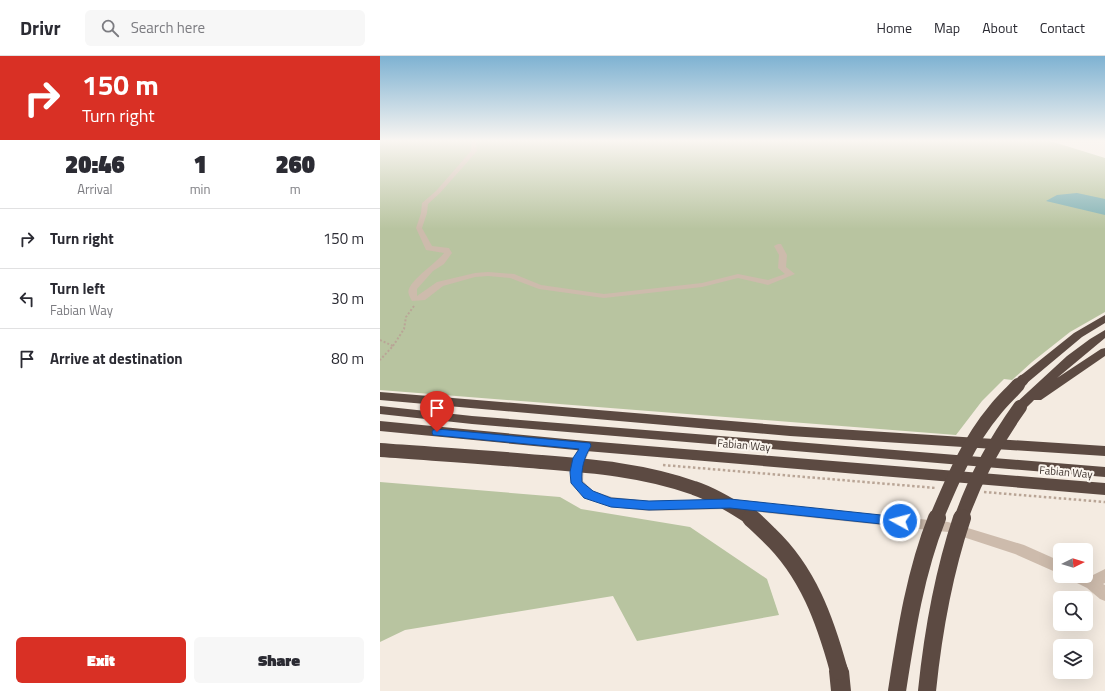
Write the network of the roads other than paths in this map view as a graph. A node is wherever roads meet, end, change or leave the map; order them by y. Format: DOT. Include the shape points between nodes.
graph roads {
  1 [pos="458,170"];
  2 [pos="778,246"];
  3 [pos="1105,318"];
  4 [pos="1105,333"];
  5 [pos="1105,351"];
  6 [pos="380,396"];
  7 [pos="1020,407"];
  8 [pos="380,410"];
  9 [pos="380,426"];
  10 [pos="586,446"];
  11 [pos="380,450"];
  12 [pos="1105,451"];
  13 [pos="1105,472"];
  14 [pos="1105,489"];
  15 [pos="1053,565"];
  16 [pos="1105,575"];
  17 [pos="1093,582"];
  18 [pos="1092,583"];
  19 [pos="1105,594"];
  20 [pos="841,691"];
  21 [pos="898,691"];
  22 [pos="927,691"];
  1 -- 2 [label="street" via="425,203 419,228 429,248 446,250 448,253 413,289 415,299 422,298 440,284 488,274 511,276 539,288 604,296 702,285 738,276 768,283 791,274 782,268 783,255"];
  3 -- 21 [label="highway, bridge" via="1078,335 1023,380 997,406 975,437 942,505 921,569 911,608"];
  4 -- 7 [label="highway" via="1045,382"];
  5 -- 7 [label="highway"];
  6 -- 12 [label="highway" via="790,431"];
  7 -- 22 [label="highway, bridge" via="997,441 965,509 941,594"];
  8 -- 13 [label="highway, Fabian Way" via="480,421"];
  9 -- 10 [label="highway, Fabian Way"];
  10 -- 14 [label="highway, Fabian Way"];
  10 -- 15 [label="street" via="579,458 577,483 588,494 611,502 649,506 730,504 948,527 1019,549"];
  11 -- 20 [label="highway, bridge" via="627,471 682,483 727,501 744,511 776,541 804,579 828,633 839,671"];
  16 -- 17 [label="street"];
  18 -- 19 [label="street"];
}
